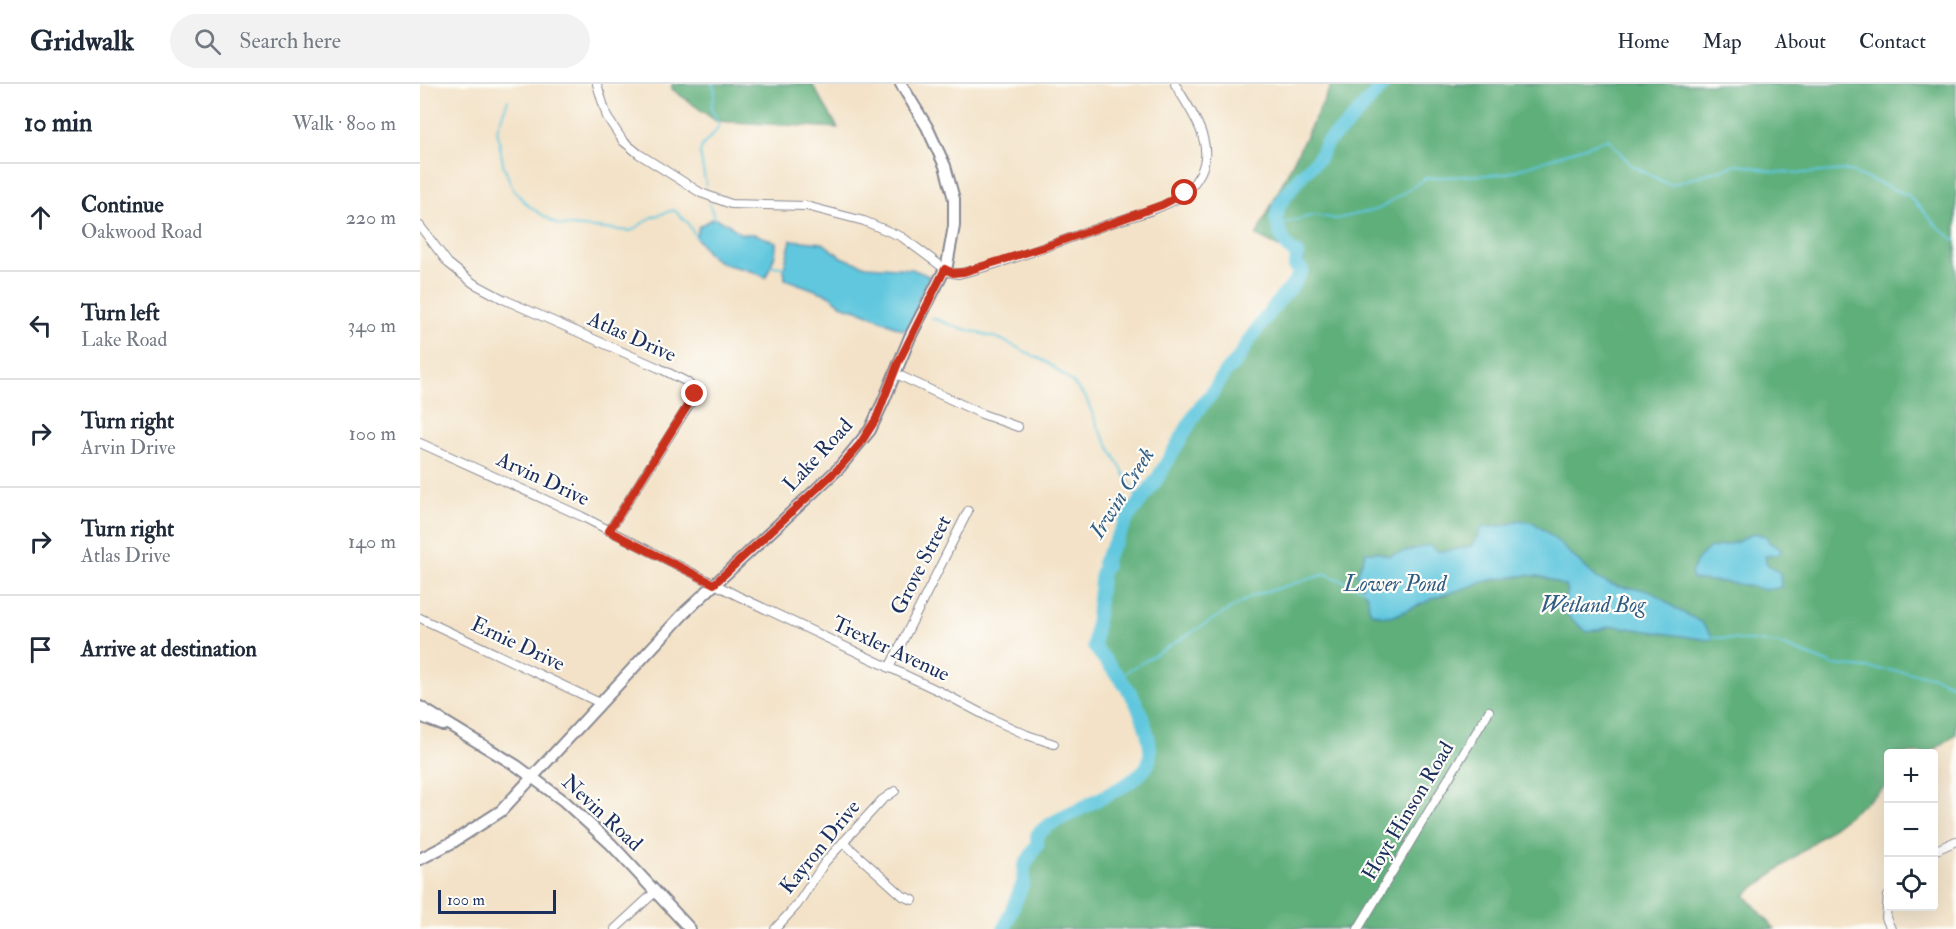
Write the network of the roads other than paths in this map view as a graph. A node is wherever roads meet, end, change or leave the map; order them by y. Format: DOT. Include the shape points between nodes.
graph roads {
  1 [pos="597,84"];
  2 [pos="901,84"];
  3 [pos="1175,84"];
  4 [pos="420,226"];
  5 [pos="945,269"];
  6 [pos="894,373"];
  7 [pos="1018,427"];
  8 [pos="420,443"];
  9 [pos="968,511"];
  10 [pos="609,531"];
  11 [pos="714,584"];
  12 [pos="420,618"];
  13 [pos="889,668"];
  14 [pos="600,703"];
  15 [pos="420,707"];
  16 [pos="1489,711"];
  17 [pos="420,716"];
  18 [pos="452,728"];
  19 [pos="1054,744"];
  20 [pos="533,777"];
  21 [pos="895,791"];
  22 [pos="1956,841"];
  23 [pos="843,842"];
  24 [pos="1938,849"];
  25 [pos="420,859"];
  26 [pos="656,892"];
  27 [pos="913,900"];
  28 [pos="1887,911"];
  29 [pos="615,929"];
  30 [pos="690,929"];
  31 [pos="775,929"];
  32 [pos="1358,929"];
  33 [pos="1891,929"];
  1 -- 5 [label="street" via="606,117 623,141 701,193 731,204 807,206 864,221 902,237"];
  2 -- 5 [label="street, Lake Road" via="938,151 952,191 954,226"];
  3 -- 5 [label="street" via="1201,131 1205,154 1204,165 1185,193 1044,247 964,272"];
  4 -- 10 [label="street, Atlas Drive" via="448,262 473,283 659,368 694,389 694,397"];
  5 -- 6 [label="street, Lake Road"];
  6 -- 7 [label="street"];
  6 -- 11 [label="street, Lake Road" via="876,419 849,457"];
  8 -- 10 [label="street, Arvin Drive"];
  9 -- 13 [label="street, Grove Street"];
  10 -- 11 [label="street, Arvin Drive"];
  11 -- 13 [label="street, Trexler Avenue"];
  11 -- 14 [label="street, Lake Road"];
  12 -- 14 [label="street, Ernie Drive"];
  13 -- 19 [label="street, Trexler Avenue" via="992,719"];
  14 -- 20 [label="street, Lake Road"];
  15 -- 18 [label="street"];
  16 -- 32 [label="street, Hoyt Hinson Road"];
  17 -- 18 [label="street"];
  18 -- 20 [label="street"];
  20 -- 25 [label="street, Nevin Road" via="501,811"];
  20 -- 26 [label="street, Nevin Road" via="584,818"];
  21 -- 23 [label="street, Kayron Drive"];
  22 -- 24 [label="street"];
  23 -- 27 [label="street" via="903,896"];
  23 -- 31 [label="street, Kayron Drive"];
  26 -- 29 [label="street"];
  26 -- 30 [label="street, Nevin Road"];
  28 -- 33 [label="street"];
}
